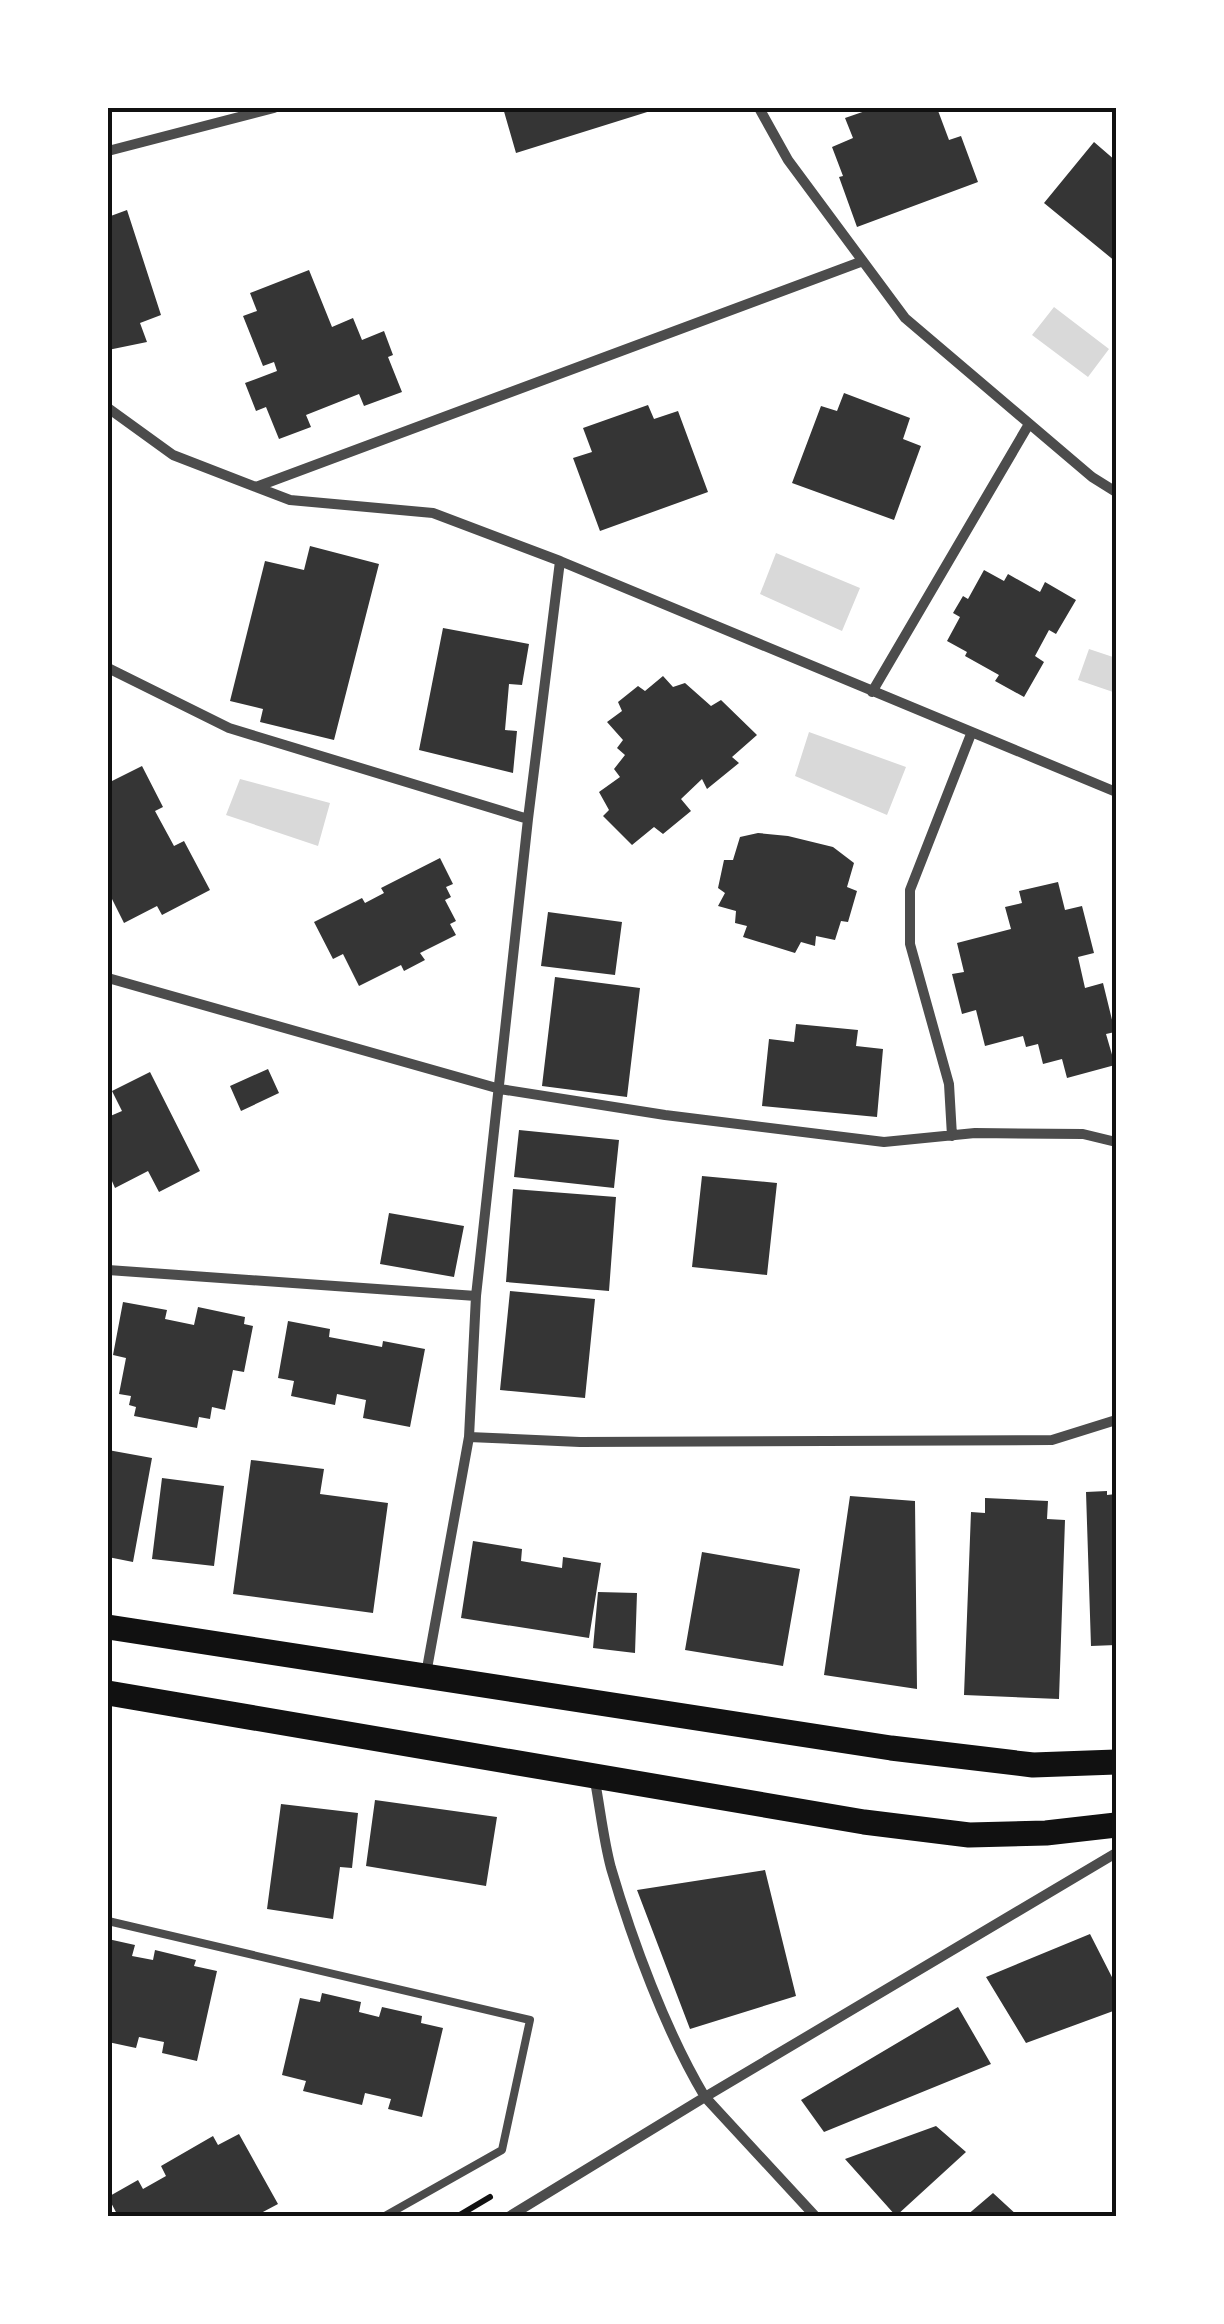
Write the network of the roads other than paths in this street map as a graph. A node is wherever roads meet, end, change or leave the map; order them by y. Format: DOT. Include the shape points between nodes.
graph roads {
  1 [pos="274,108"];
  2 [pos="759,108"];
  3 [pos="108,151"];
  4 [pos="862,261"];
  5 [pos="108,408"];
  6 [pos="1029,424"];
  7 [pos="256,487"];
  8 [pos="1116,492"];
  9 [pos="560,561"];
  10 [pos="108,668"];
  11 [pos="872,692"];
  12 [pos="971,734"];
  13 [pos="1116,792"];
  14 [pos="528,819"];
  15 [pos="108,978"];
  16 [pos="500,1089"];
  17 [pos="952,1136"];
  18 [pos="1116,1142"];
  19 [pos="108,1270"];
  20 [pos="476,1296"];
  21 [pos="1116,1420"];
  22 [pos="469,1437"];
  23 [pos="108,1627"];
  24 [pos="426,1675"];
  25 [pos="108,1694"];
  26 [pos="1116,1762"];
  27 [pos="594,1776"];
  28 [pos="1116,1825"];
  29 [pos="1116,1853"];
  30 [pos="108,1921"];
  31 [pos="705,2096"];
  32 [pos="385,2216"];
  33 [pos="510,2216"];
  34 [pos="816,2216"];
  1 -- 3 [label="street"];
  2 -- 4 [label="street"];
  4 -- 6 [label="street" via="905,318"];
  4 -- 7 [label="street"];
  5 -- 7 [label="street" via="173,455"];
  6 -- 8 [label="street"];
  6 -- 11 [label="street"];
  7 -- 9 [label="street" via="290,500 433,514"];
  9 -- 11 [label="street"];
  9 -- 14 [label="street"];
  10 -- 14 [label="street" via="229,728"];
  11 -- 12 [label="street"];
  12 -- 13 [label="street"];
  12 -- 17 [label="street" via="910,890 910,944 950,1084"];
  14 -- 16 [label="street"];
  15 -- 16 [label="street"];
  16 -- 17 [label="street" via="884,1142"];
  16 -- 20 [label="street"];
  17 -- 18 [label="street" via="1083,1134"];
  19 -- 20 [label="street"];
  20 -- 22 [label="street"];
  21 -- 22 [label="street" via="1052,1440"];
  22 -- 24 [label="street"];
  23 -- 24 [label="main road"];
  24 -- 26 [label="main road" via="956,1756 1033,1765"];
  25 -- 27 [label="main road"];
  27 -- 28 [label="main road" via="969,1835"];
  27 -- 31 [label="street" via="610,1865 643,1961"];
  29 -- 31 [label="street"];
  30 -- 32 [label="lane" via="530,2020 502,2150"];
  31 -- 33 [label="street"];
  31 -- 34 [label="street"];
}
